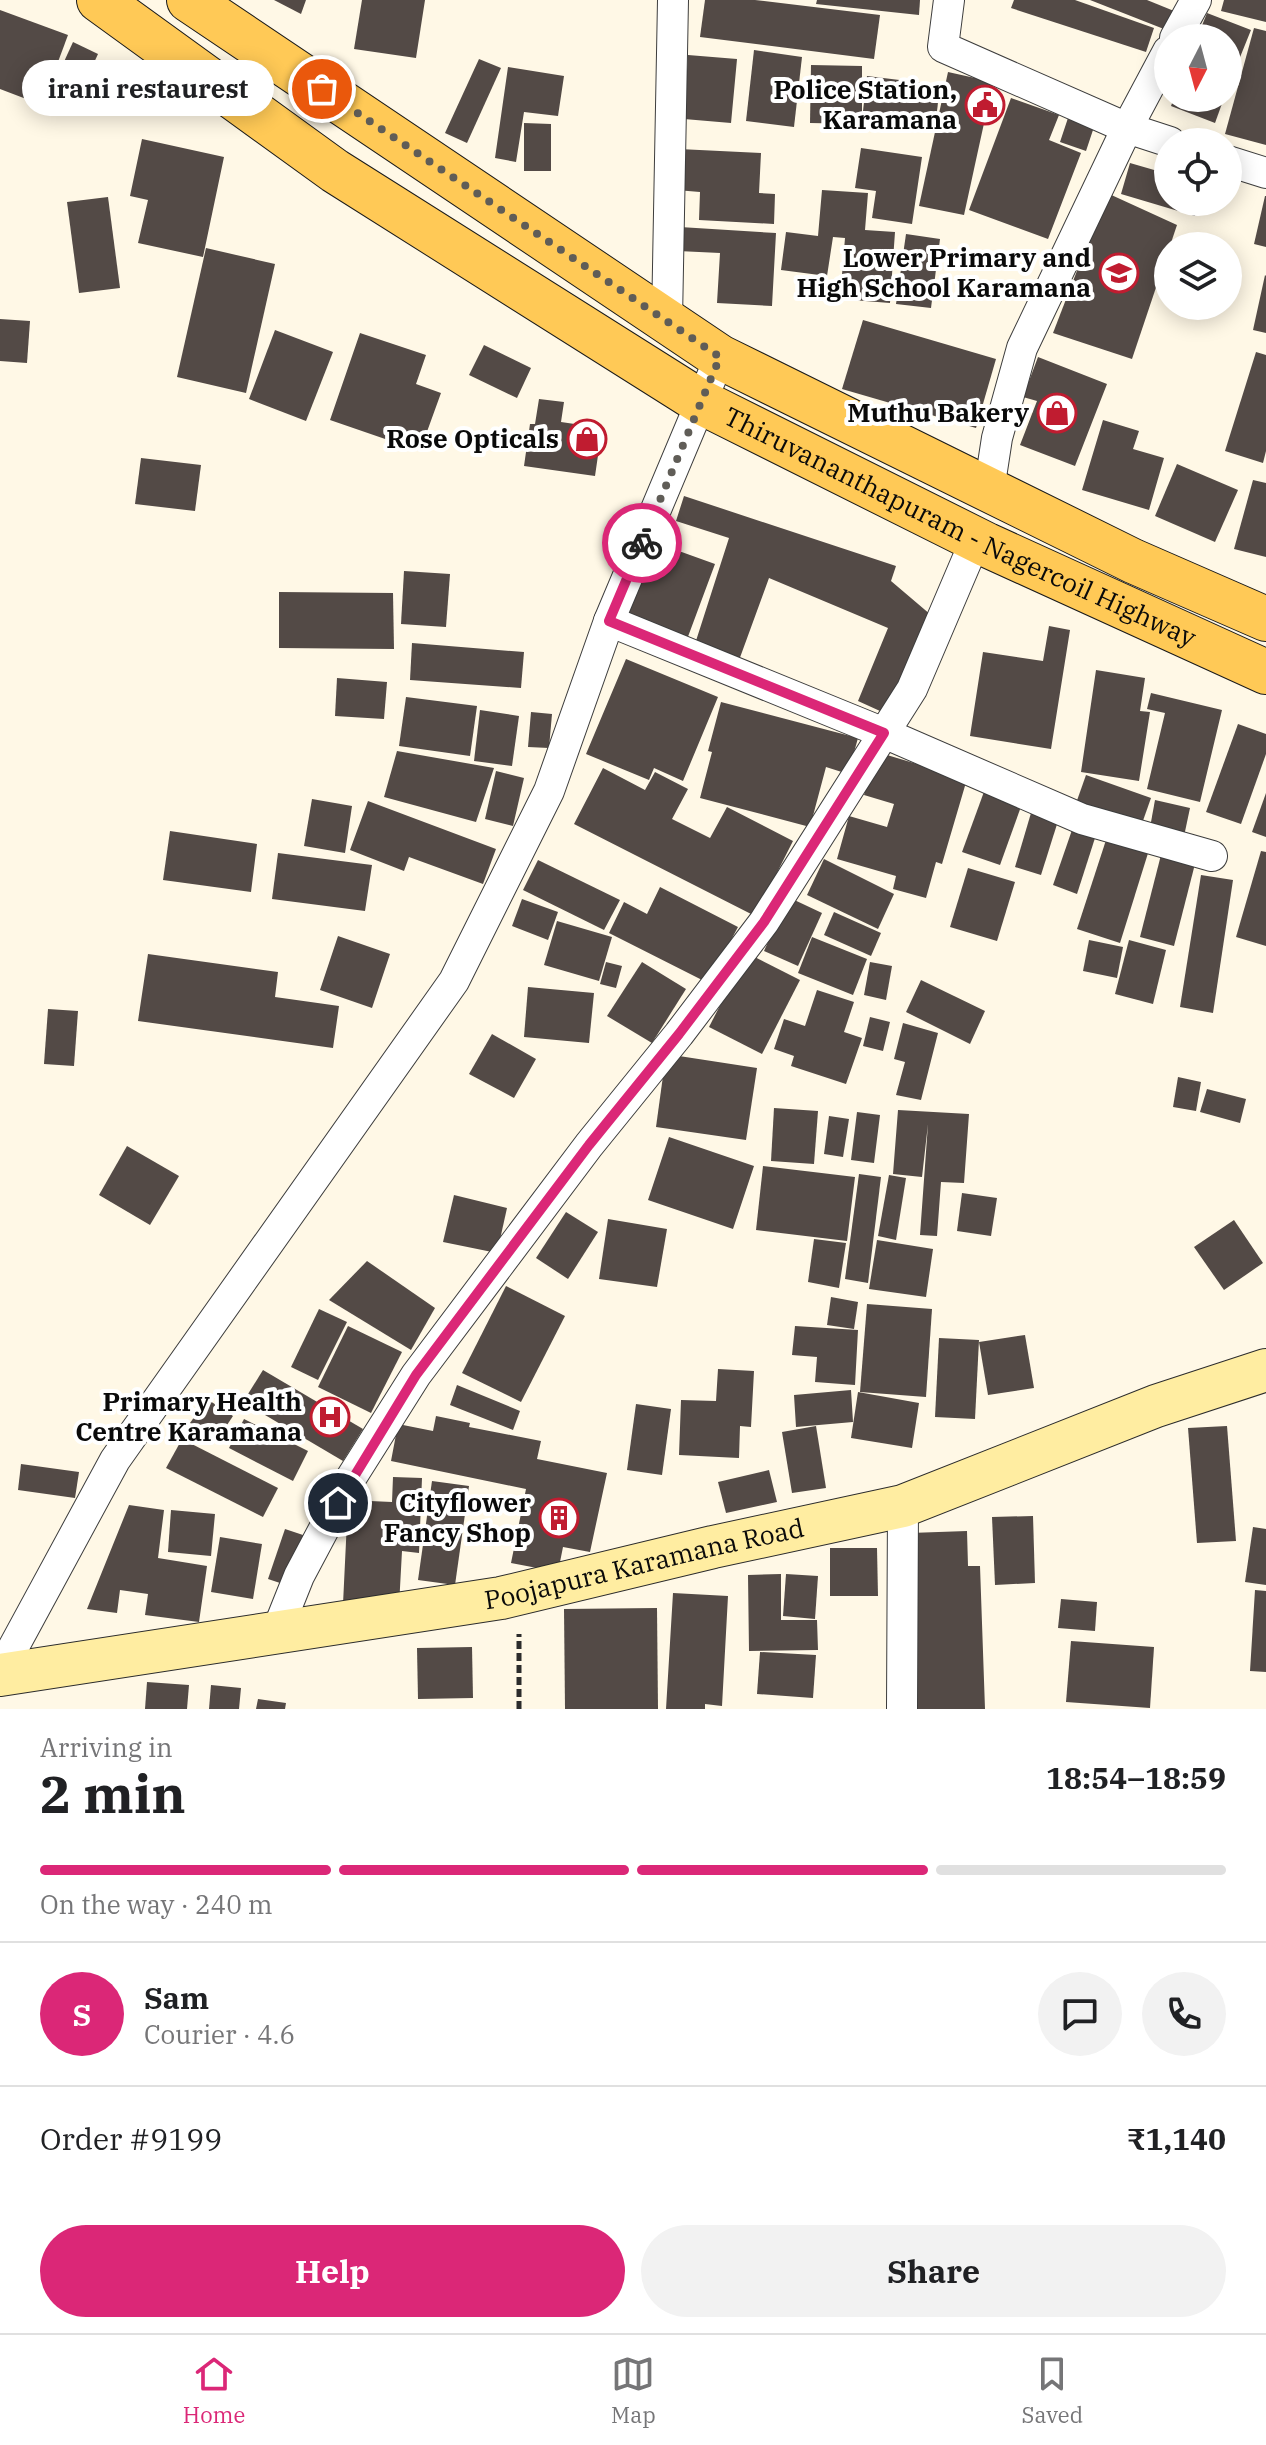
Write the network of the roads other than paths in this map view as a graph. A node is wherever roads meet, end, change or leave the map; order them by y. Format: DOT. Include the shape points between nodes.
graph roads {
  1 [pos="99,0"];
  2 [pos="189,0"];
  3 [pos="673,0"];
  4 [pos="949,0"];
  5 [pos="1196,0"];
  6 [pos="1183,24"];
  7 [pos="1154,77"];
  8 [pos="1127,128"];
  9 [pos="1154,137"];
  10 [pos="1242,165"];
  11 [pos="1266,173"];
  12 [pos="667,320"];
  13 [pos="720,357"];
  14 [pos="701,402"];
  15 [pos="989,490"];
  16 [pos="976,539"];
  17 [pos="1266,619"];
  18 [pos="609,621"];
  19 [pos="1266,672"];
  20 [pos="884,733"];
  21 [pos="1212,856"];
  22 [pos="1266,1370"];
  23 [pos="903,1506"];
  24 [pos="277,1631"];
  25 [pos="0,1674"];
  26 [pos="902,1709"];
  1 -- 14 [label="main road, Thiruvananthapuram - Nagercoil Highway" via="335,171"];
  2 -- 12 [label="main road, Thiruvananthapuram - Nagercoil Highway"];
  3 -- 12 [label="street"];
  4 -- 8 [label="street" via="943,47"];
  5 -- 6 [label="street"];
  7 -- 8 [label="street"];
  8 -- 9 [label="street"];
  8 -- 15 [label="street" via="1022,348"];
  10 -- 11 [label="street"];
  12 -- 13 [label="main road, Thiruvananthapuram - Nagercoil Highway"];
  13 -- 14 [label="street"];
  13 -- 15 [label="main road, Thiruvananthapuram - Nagercoil Highway"];
  14 -- 16 [label="main road, Thiruvananthapuram - Nagercoil Highway"];
  14 -- 18 [label="street"];
  15 -- 17 [label="main road, Thiruvananthapuram - Nagercoil Highway"];
  16 -- 19 [label="main road, Thiruvananthapuram - Nagercoil Highway"];
  16 -- 20 [label="street" via="912,689"];
  18 -- 20 [label="street"];
  18 -- 25 [label="street" via="549,791 454,981 115,1460"];
  20 -- 21 [label="street" via="1082,819"];
  20 -- 24 [label="street" via="764,922 416,1375 351,1478 299,1576"];
  22 -- 23 [label="main road, Poojapura Karamana Road" via="1156,1406"];
  23 -- 24 [label="main road, Poojapura Karamana Road" via="519,1593"];
  23 -- 26 [label="street"];
  24 -- 25 [label="main road, Poojapura Karamana Road"];
}
